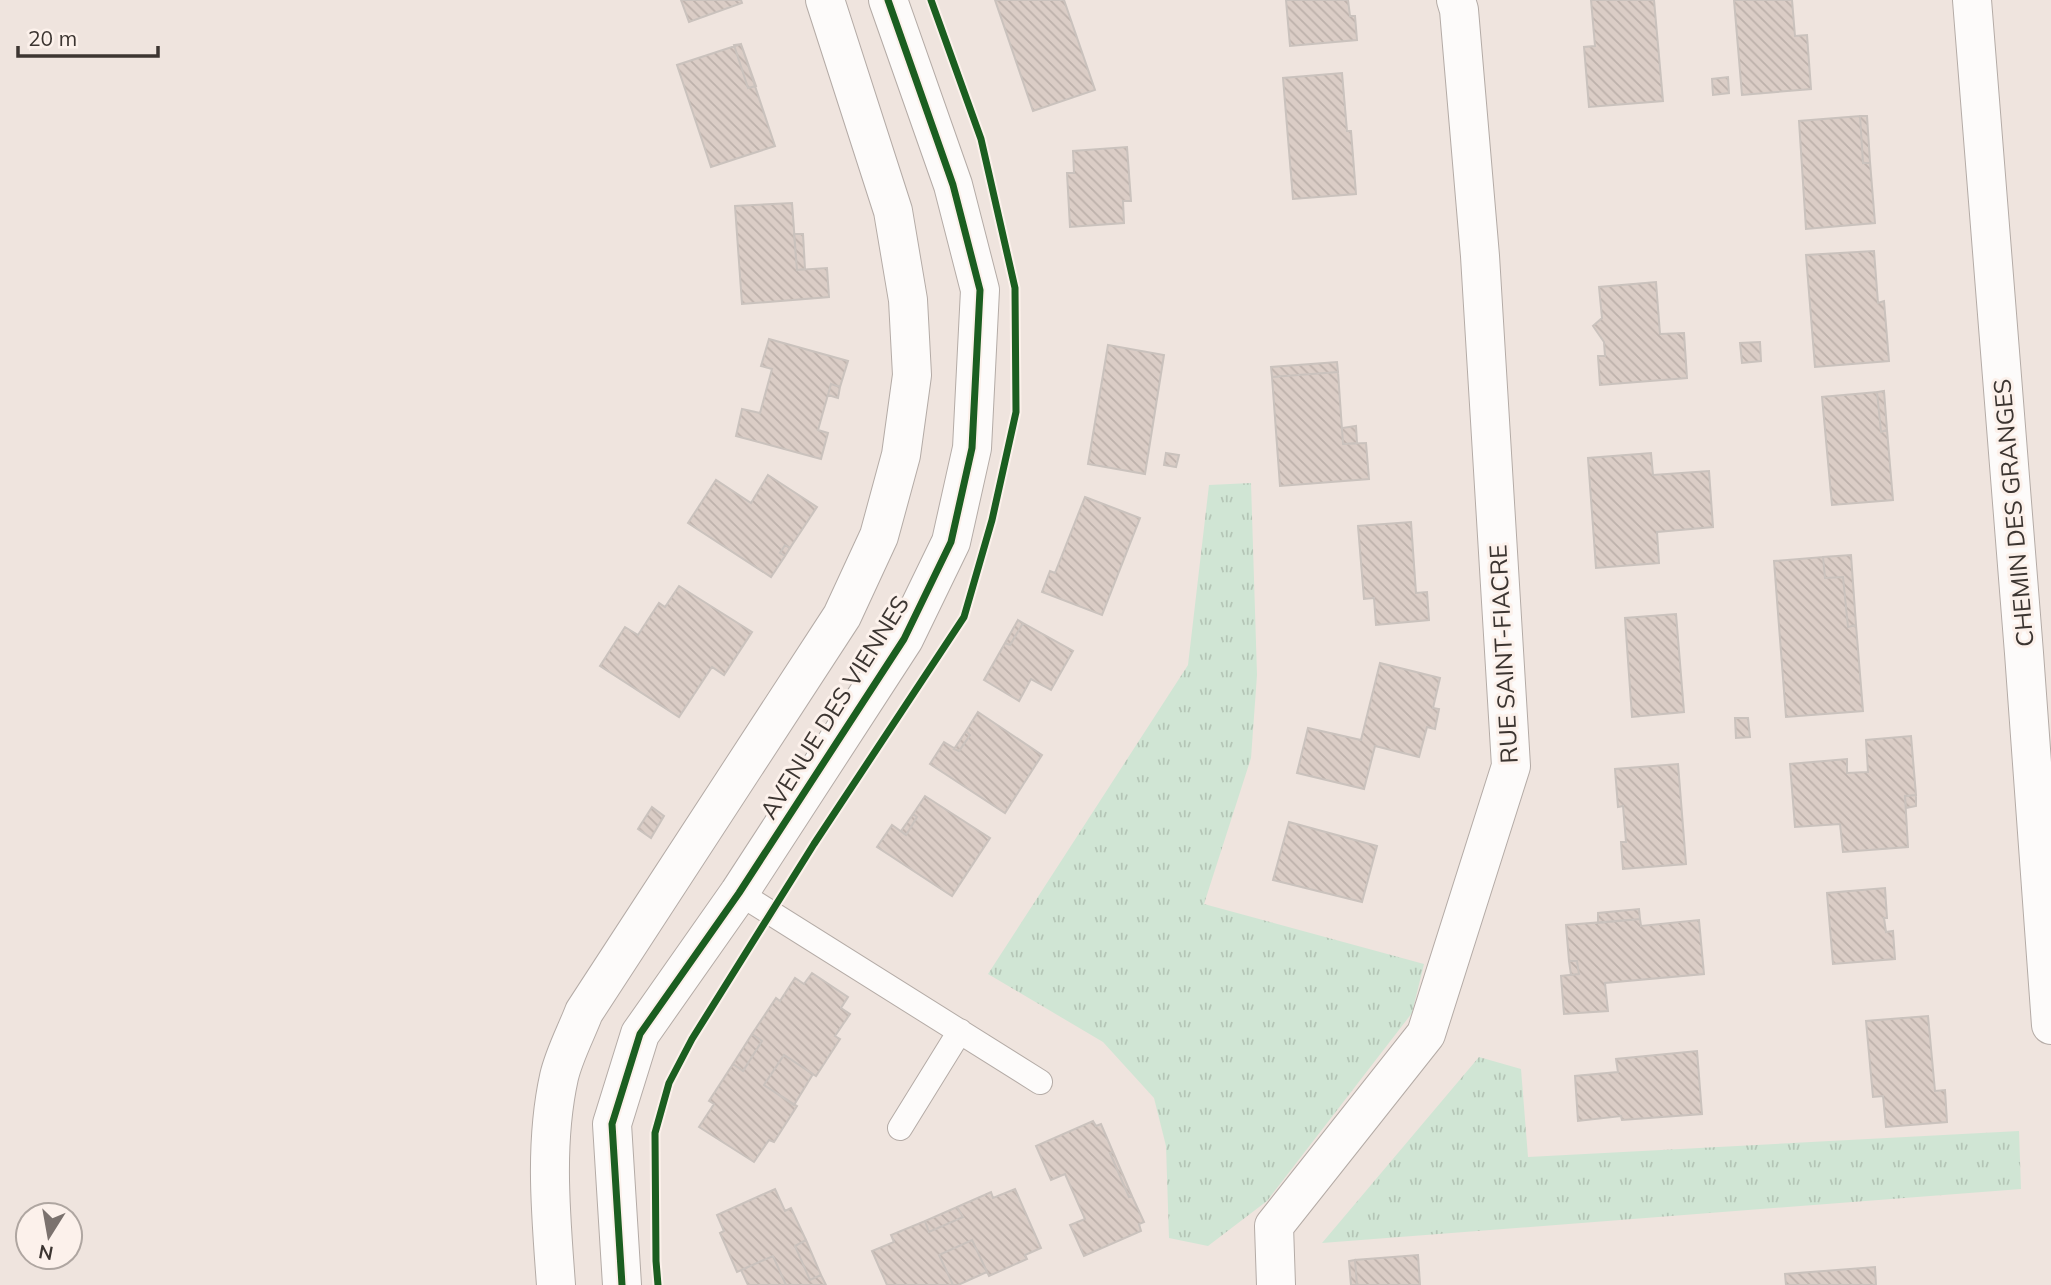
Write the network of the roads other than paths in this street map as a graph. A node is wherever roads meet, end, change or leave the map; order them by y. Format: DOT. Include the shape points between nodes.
graph roads {
  1 [pos="825,0"];
  2 [pos="888,0"];
  3 [pos="1456,0"];
  4 [pos="1972,0"];
  5 [pos="739,893"];
  6 [pos="2051,1026"];
  7 [pos="960,1031"];
  8 [pos="1040,1082"];
  9 [pos="900,1128"];
  10 [pos="556,1285"];
  11 [pos="622,1285"];
  12 [pos="1276,1285"];
  1 -- 10 [label="street, AVENUE DES VIENNES" via="894,211 908,300 912,375 901,455 879,536 842,616 584,1012 559,1075 550,1141"];
  2 -- 5 [label="street, AVENUE DES VIENNES" via="953,185 980,290 972,448 951,542 904,639"];
  3 -- 12 [label="street, RUE SAINT-FIACRE" via="1480,256 1511,766 1426,1034 1274,1226"];
  4 -- 6 [label="street, CHEMIN DES GRANGES"];
  5 -- 7 [label="lane"];
  5 -- 11 [label="street, AVENUE DES VIENNES" via="640,1034 612,1124"];
  7 -- 8 [label="lane"];
  7 -- 9 [label="lane"];
}
